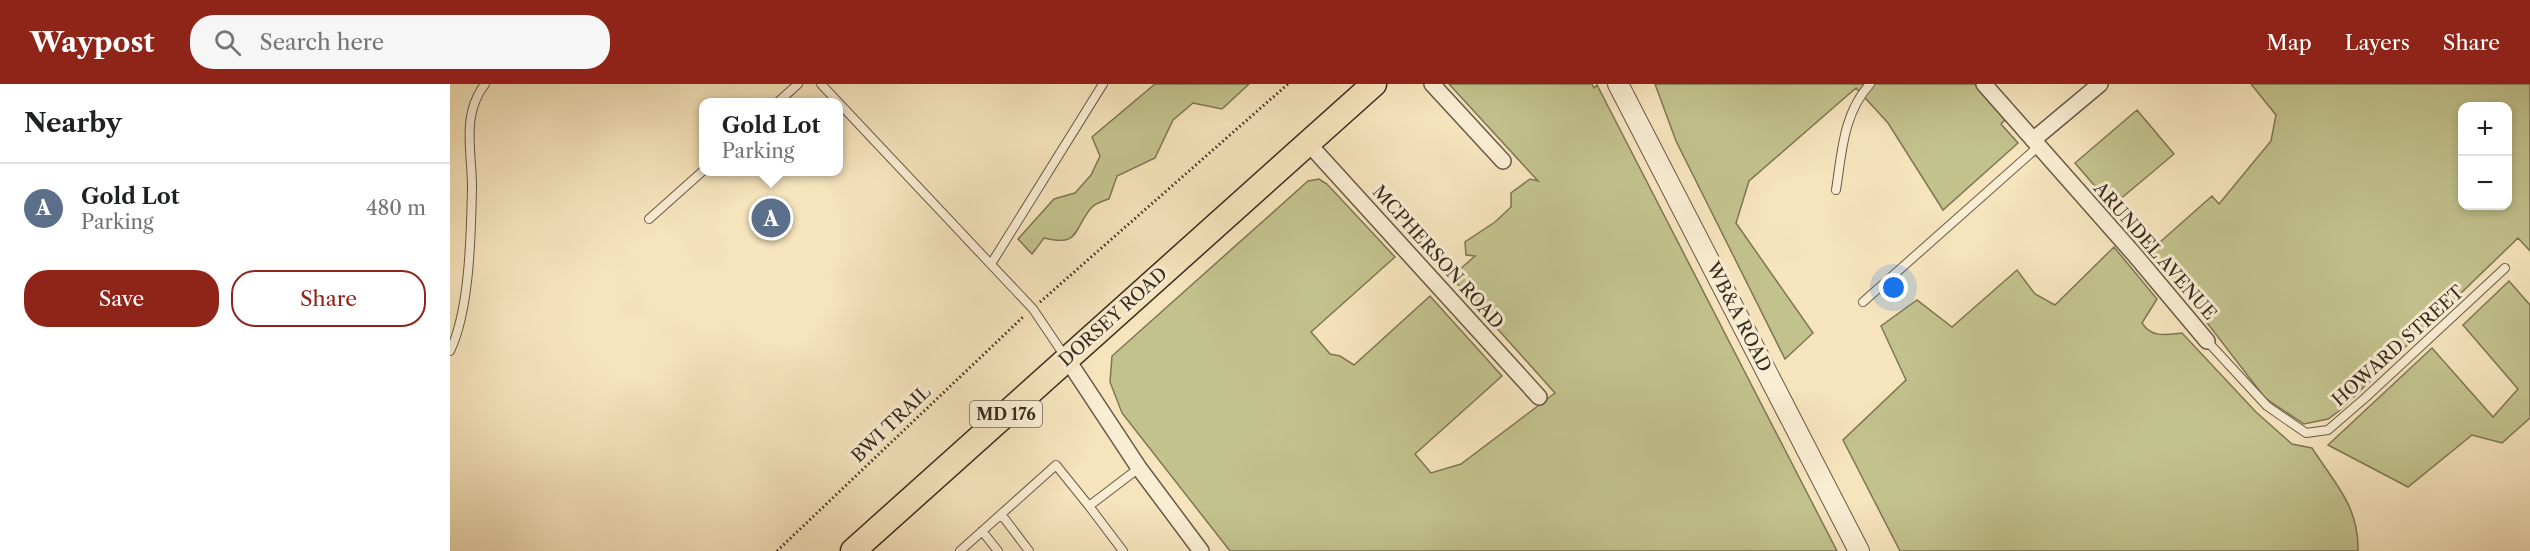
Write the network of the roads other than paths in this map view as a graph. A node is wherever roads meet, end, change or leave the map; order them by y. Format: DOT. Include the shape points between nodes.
graph roads {
  1 [pos="485,84"];
  2 [pos="798,84"];
  3 [pos="821,84"];
  4 [pos="1103,84"];
  5 [pos="1374,84"];
  6 [pos="1432,84"];
  7 [pos="1618,84"];
  8 [pos="1870,84"];
  9 [pos="1984,84"];
  10 [pos="2100,84"];
  11 [pos="782,98"];
  12 [pos="834,98"];
  13 [pos="843,107"];
  14 [pos="1308,143"];
  15 [pos="2036,143"];
  16 [pos="1503,161"];
  17 [pos="699,174"];
  18 [pos="1836,189"];
  19 [pos="649,219"];
  20 [pos="990,264"];
  21 [pos="2505,268"];
  22 [pos="1863,302"];
  23 [pos="2207,341"];
  24 [pos="450,351"];
  25 [pos="1067,359"];
  26 [pos="1539,397"];
  27 [pos="2306,433"];
  28 [pos="1138,468"];
  29 [pos="1089,506"];
  30 [pos="1001,514"];
  31 [pos="982,531"];
  32 [pos="853,551"];
  33 [pos="960,551"];
  34 [pos="998,551"];
  35 [pos="1029,551"];
  36 [pos="1123,551"];
  37 [pos="1201,551"];
  38 [pos="1859,551"];
  1 -- 24 [label="lane" via="471,113 468,133 471,206 465,288 458,335"];
  2 -- 11 [label="lane"];
  3 -- 12 [label="lane"];
  4 -- 20 [label="lane"];
  5 -- 14 [label="main road, DORSEY ROAD / MD 176"];
  6 -- 16 [label="street"];
  7 -- 38 [label="street, WB&A ROAD"];
  8 -- 18 [label="lane" via="1853,108 1845,130"];
  9 -- 15 [label="street, ARUNDEL AVENUE"];
  10 -- 15 [label="street"];
  13 -- 20 [label="lane"];
  14 -- 25 [label="main road, DORSEY ROAD / MD 176"];
  14 -- 26 [label="street, MCPHERSON ROAD"];
  15 -- 22 [label="lane"];
  15 -- 23 [label="street, ARUNDEL AVENUE"];
  17 -- 19 [label="lane"];
  20 -- 25 [label="lane" via="1033,309"];
  21 -- 27 [label="lane, HOWARD STREET" via="2328,430"];
  23 -- 27 [label="lane, ARUNDEL AVENUE" via="2267,406"];
  25 -- 28 [label="street"];
  25 -- 32 [label="main road, DORSEY ROAD / MD 176"];
  28 -- 29 [label="lane"];
  28 -- 37 [label="street"];
  29 -- 30 [label="lane" via="1056,465"];
  29 -- 36 [label="lane"];
  30 -- 31 [label="lane"];
  30 -- 35 [label="lane"];
  31 -- 33 [label="lane"];
  31 -- 34 [label="lane"];
}
